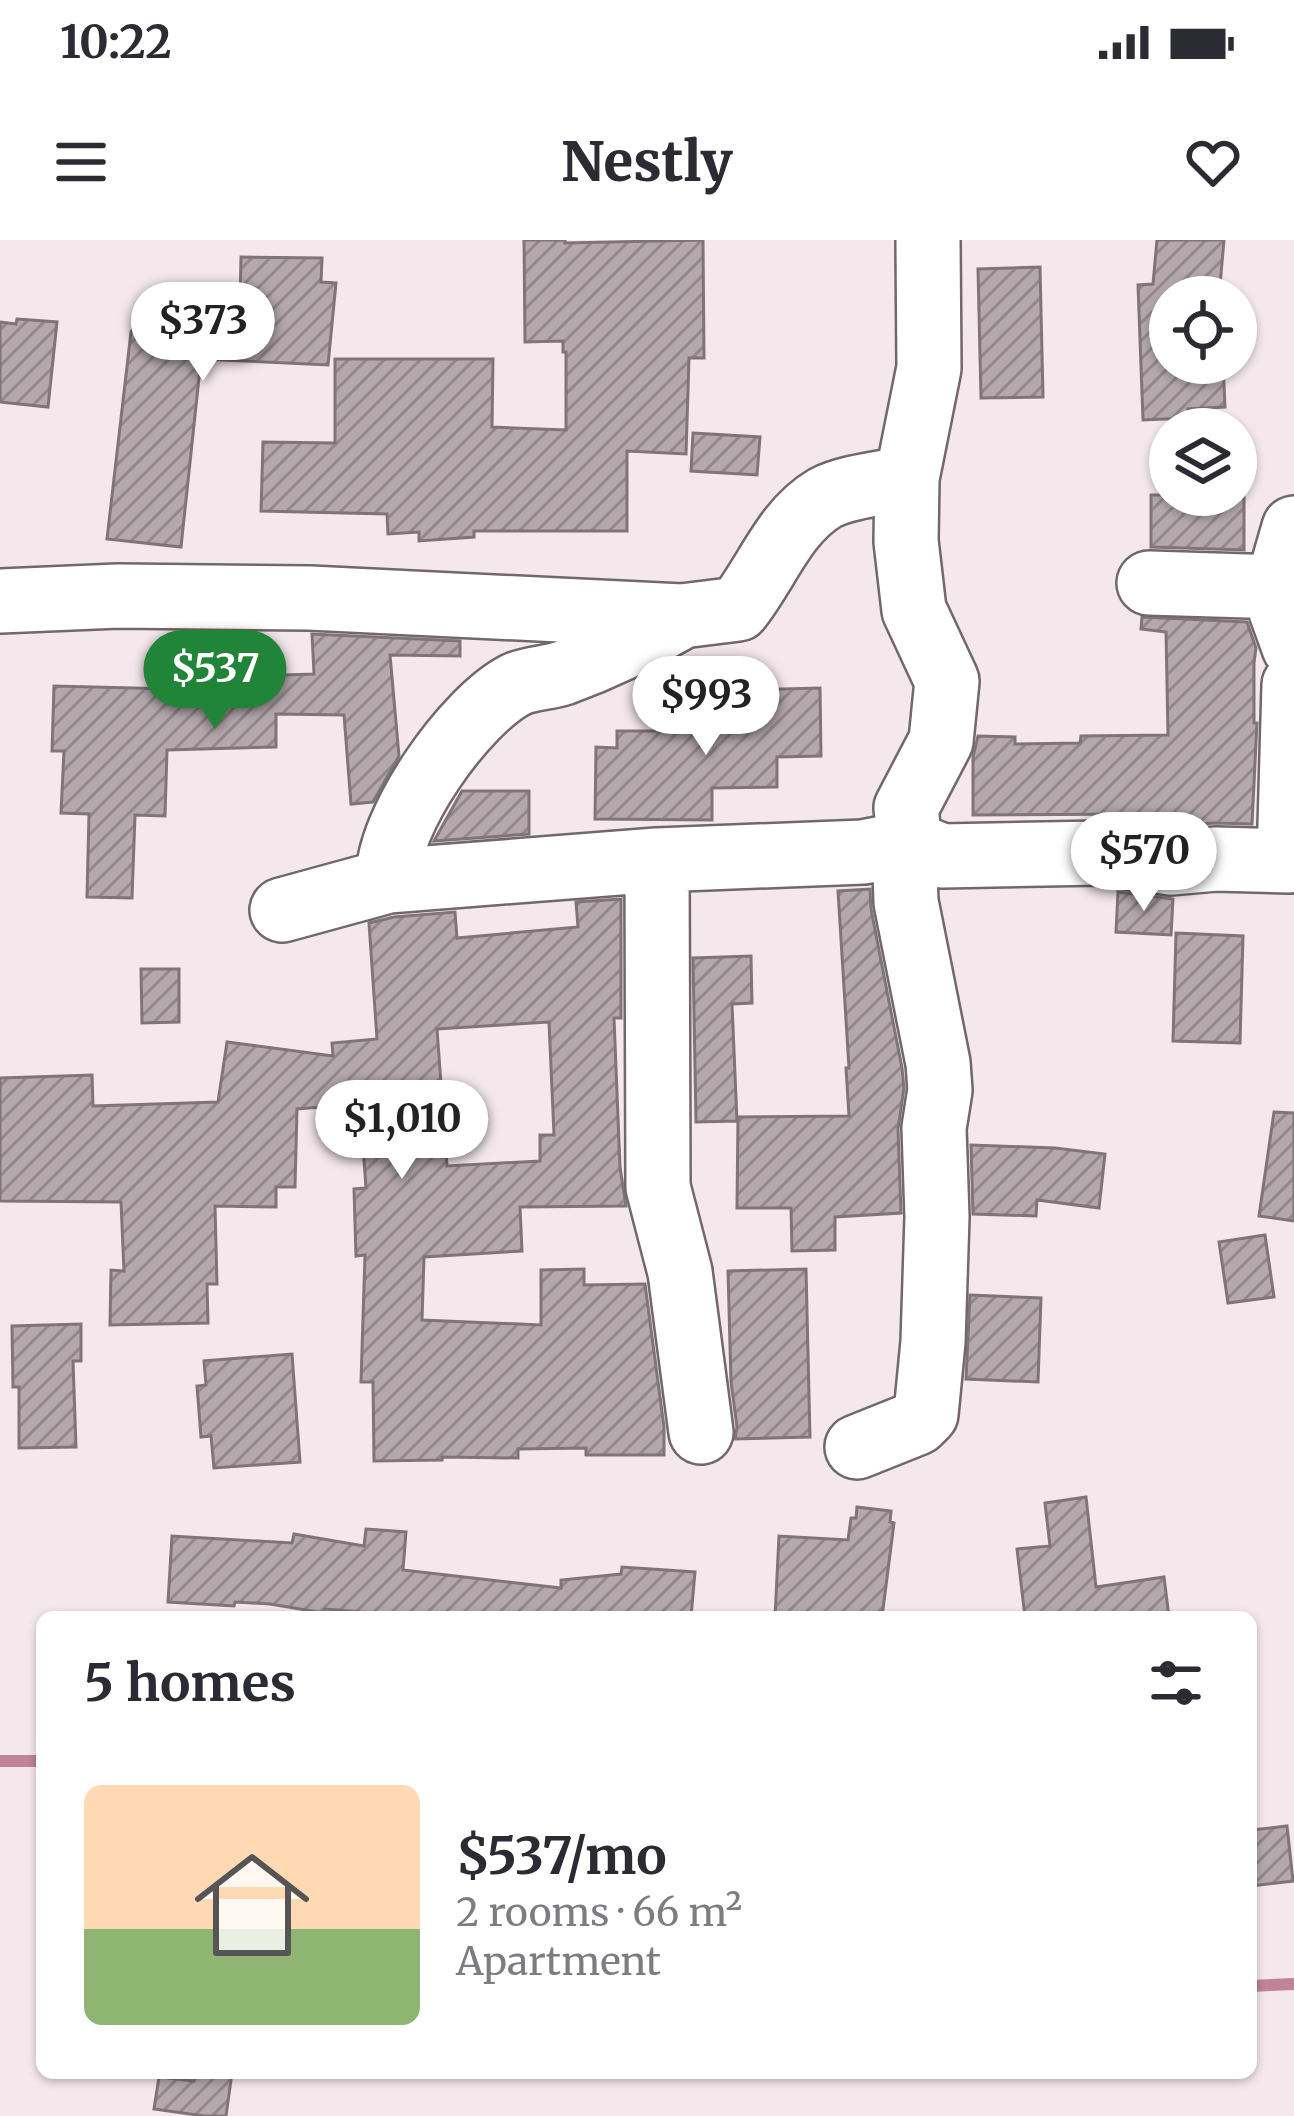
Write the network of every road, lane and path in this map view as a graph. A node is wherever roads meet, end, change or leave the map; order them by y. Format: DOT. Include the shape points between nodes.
graph roads {
  1 [pos="928,240"];
  2 [pos="907,478"];
  3 [pos="1294,528"];
  4 [pos="1149,583"];
  5 [pos="1277,587"];
  6 [pos="0,602"];
  7 [pos="475,608"];
  8 [pos="682,616"];
  9 [pos="1294,647"];
  10 [pos="519,683"];
  11 [pos="1294,685"];
  12 [pos="910,843"];
  13 [pos="657,860"];
  14 [pos="388,881"];
  15 [pos="282,910"];
  16 [pos="700,1432"];
  17 [pos="857,1447"];
  1 -- 2 [label="street" via="929,368"];
  2 -- 8 [label="street" via="827,496 797,519 738,609"];
  2 -- 12 [label="street" via="914,610 947,681 941,741 906,808"];
  3 -- 5 [label="street"];
  4 -- 5 [label="street"];
  5 -- 9 [label="street"];
  6 -- 7 [label="street" via="310,598"];
  7 -- 8 [label="street"];
  7 -- 10 [label="street"];
  8 -- 10 [label="street" via="597,660"];
  10 -- 14 [label="street" via="478,712 416,792 387,863"];
  11 -- 12 [label="street" via="1289,860 942,856"];
  12 -- 13 [label="street"];
  12 -- 17 [label="street" via="906,902 940,1090 933,1342 926,1414"];
  13 -- 14 [label="street"];
  13 -- 16 [label="street" via="658,1187 680,1272"];
  14 -- 15 [label="street"];
}
